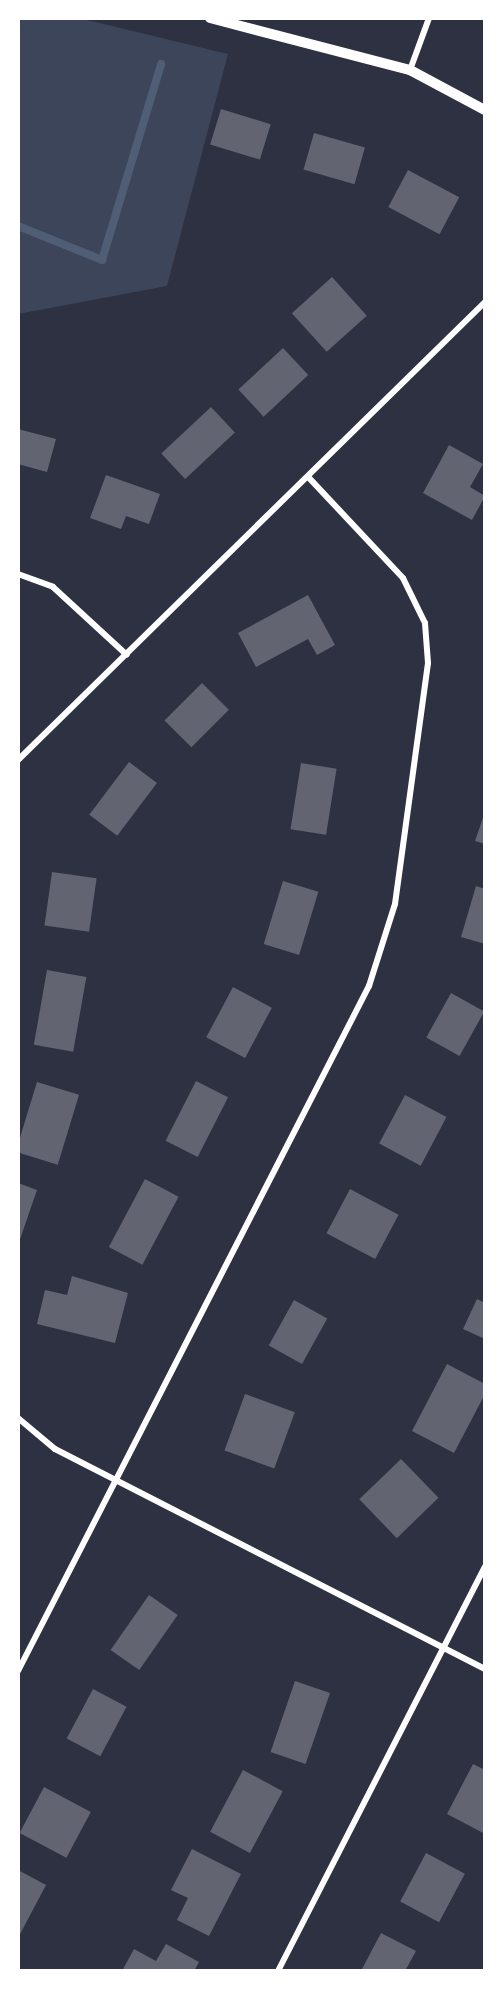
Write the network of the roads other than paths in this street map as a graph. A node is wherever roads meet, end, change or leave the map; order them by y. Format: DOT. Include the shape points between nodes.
graph roads {
  1 [pos="210,18"];
  2 [pos="429,18"];
  3 [pos="410,70"];
  4 [pos="485,110"];
  5 [pos="485,302"];
  6 [pos="308,477"];
  7 [pos="18,574"];
  8 [pos="127,655"];
  9 [pos="18,760"];
  10 [pos="18,1418"];
  11 [pos="116,1480"];
  12 [pos="485,1567"];
  13 [pos="443,1648"];
  14 [pos="485,1669"];
  15 [pos="18,1671"];
  16 [pos="278,1971"];
  1 -- 3 [label="street"];
  2 -- 3 [label="street"];
  3 -- 4 [label="street"];
  5 -- 6 [label="street"];
  6 -- 8 [label="street"];
  6 -- 11 [label="street" via="403,578 425,623 428,663 395,904 369,986"];
  7 -- 8 [label="street" via="52,587"];
  8 -- 9 [label="street"];
  10 -- 11 [label="street" via="55,1449"];
  11 -- 13 [label="street"];
  11 -- 15 [label="street"];
  12 -- 13 [label="street"];
  13 -- 14 [label="street"];
  13 -- 16 [label="street"];
}
